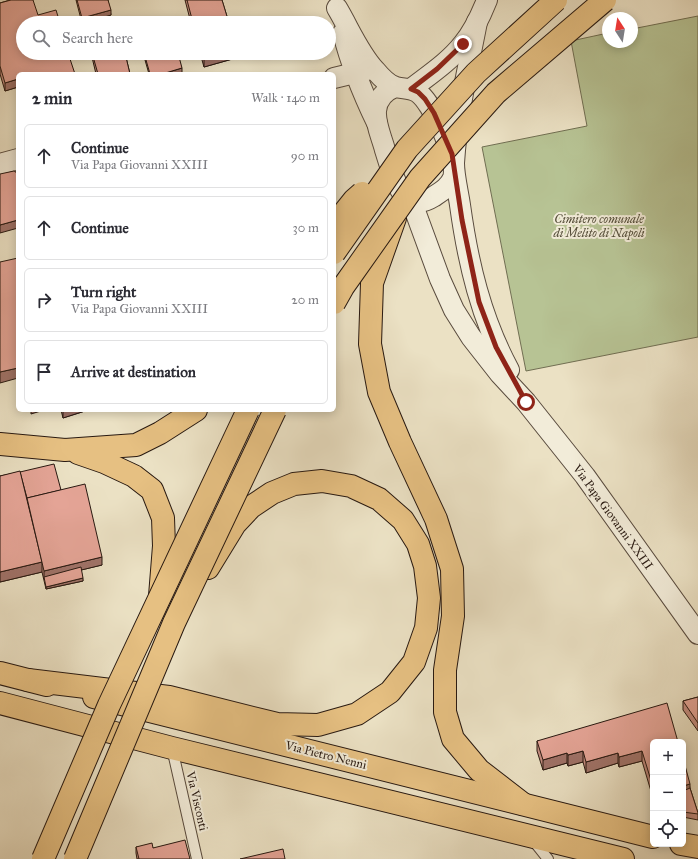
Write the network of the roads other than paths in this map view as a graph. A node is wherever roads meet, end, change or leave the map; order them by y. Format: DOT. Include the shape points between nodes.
graph roads {
  1 [pos="487,0"];
  2 [pos="556,0"];
  3 [pos="605,0"];
  4 [pos="336,4"];
  5 [pos="477,22"];
  6 [pos="364,71"];
  7 [pos="336,78"];
  8 [pos="403,88"];
  9 [pos="377,123"];
  10 [pos="407,149"];
  11 [pos="16,160"];
  12 [pos="0,164"];
  13 [pos="454,164"];
  14 [pos="405,204"];
  15 [pos="336,222"];
  16 [pos="336,250"];
  17 [pos="336,299"];
  18 [pos="526,402"];
  19 [pos="193,412"];
  20 [pos="247,412"];
  21 [pos="274,412"];
  22 [pos="0,444"];
  23 [pos="65,450"];
  24 [pos="160,596"];
  25 [pos="174,623"];
  26 [pos="698,634"];
  27 [pos="0,673"];
  28 [pos="28,680"];
  29 [pos="0,704"];
  30 [pos="172,748"];
  31 [pos="523,804"];
  32 [pos="460,818"];
  33 [pos="650,836"];
  34 [pos="686,845"];
  35 [pos="698,847"];
  36 [pos="43,859"];
  37 [pos="75,859"];
  38 [pos="198,859"];
  39 [pos="548,859"];
  40 [pos="623,859"];
  1 -- 5 [label="street, Via Papa Giovanni XXIII"];
  2 -- 10 [label="main road, bridge" via="476,73"];
  3 -- 14 [label="main road, bridge" via="496,93 420,178"];
  4 -- 6 [label="street"];
  5 -- 8 [label="street, Via Papa Giovanni XXIII" via="463,44 437,69"];
  5 -- 13 [label="street, Via Papa Giovanni XXIII" via="461,106"];
  6 -- 7 [label="street"];
  6 -- 8 [label="street"];
  6 -- 9 [label="street" via="364,95"];
  8 -- 9 [label="street, Via Papa Giovanni XXIII" via="388,90 383,94 376,111"];
  8 -- 13 [label="street" via="418,92 425,99 434,113"];
  9 -- 14 [label="street" via="396,185 408,198"];
  10 -- 15 [label="main road, bridge" via="354,200"];
  10 -- 16 [label="main road, bridge"];
  11 -- 12 [label="street"];
  13 -- 14 [label="street" via="454,175 445,190 427,201"];
  13 -- 18 [label="street, Via Papa Giovanni XXIII" via="462,220 479,302 496,347"];
  14 -- 17 [label="main road, bridge"];
  14 -- 18 [label="street, Via Papa Giovanni XXIII" via="454,310 471,337"];
  14 -- 31 [label="main road" via="372,283 370,344 379,392 436,519 452,569 453,616 445,670 445,712 453,739 479,770"];
  18 -- 26 [label="street, Via Papa Giovanni XXIII" via="585,476"];
  19 -- 23 [label="main road" via="136,445"];
  20 -- 24 [label="main road, bridge"];
  21 -- 25 [label="main road, bridge"];
  22 -- 23 [label="main road"];
  23 -- 24 [label="main road" via="104,462 134,476 152,490 163,518 164,546"];
  24 -- 36 [label="main road, bridge" via="108,705"];
  25 -- 28 [label="main road, bridge" via="235,524 251,507 272,493 294,484 322,482 351,486 379,499 403,520 418,544 425,566 429,598 426,628 414,662 390,692 357,714 318,724 277,724 169,697"];
  25 -- 37 [label="main road, bridge"];
  27 -- 28 [label="main road, Via Pietro Nenni"];
  28 -- 31 [label="main road, Via Pietro Nenni"];
  29 -- 30 [label="main road"];
  30 -- 32 [label="main road"];
  30 -- 38 [label="lane, Via Visconti"];
  31 -- 33 [label="main road, Via Pietro Nenni"];
  32 -- 39 [label="lane" via="536,844"];
  32 -- 40 [label="main road"];
  34 -- 35 [label="main road"];
}
